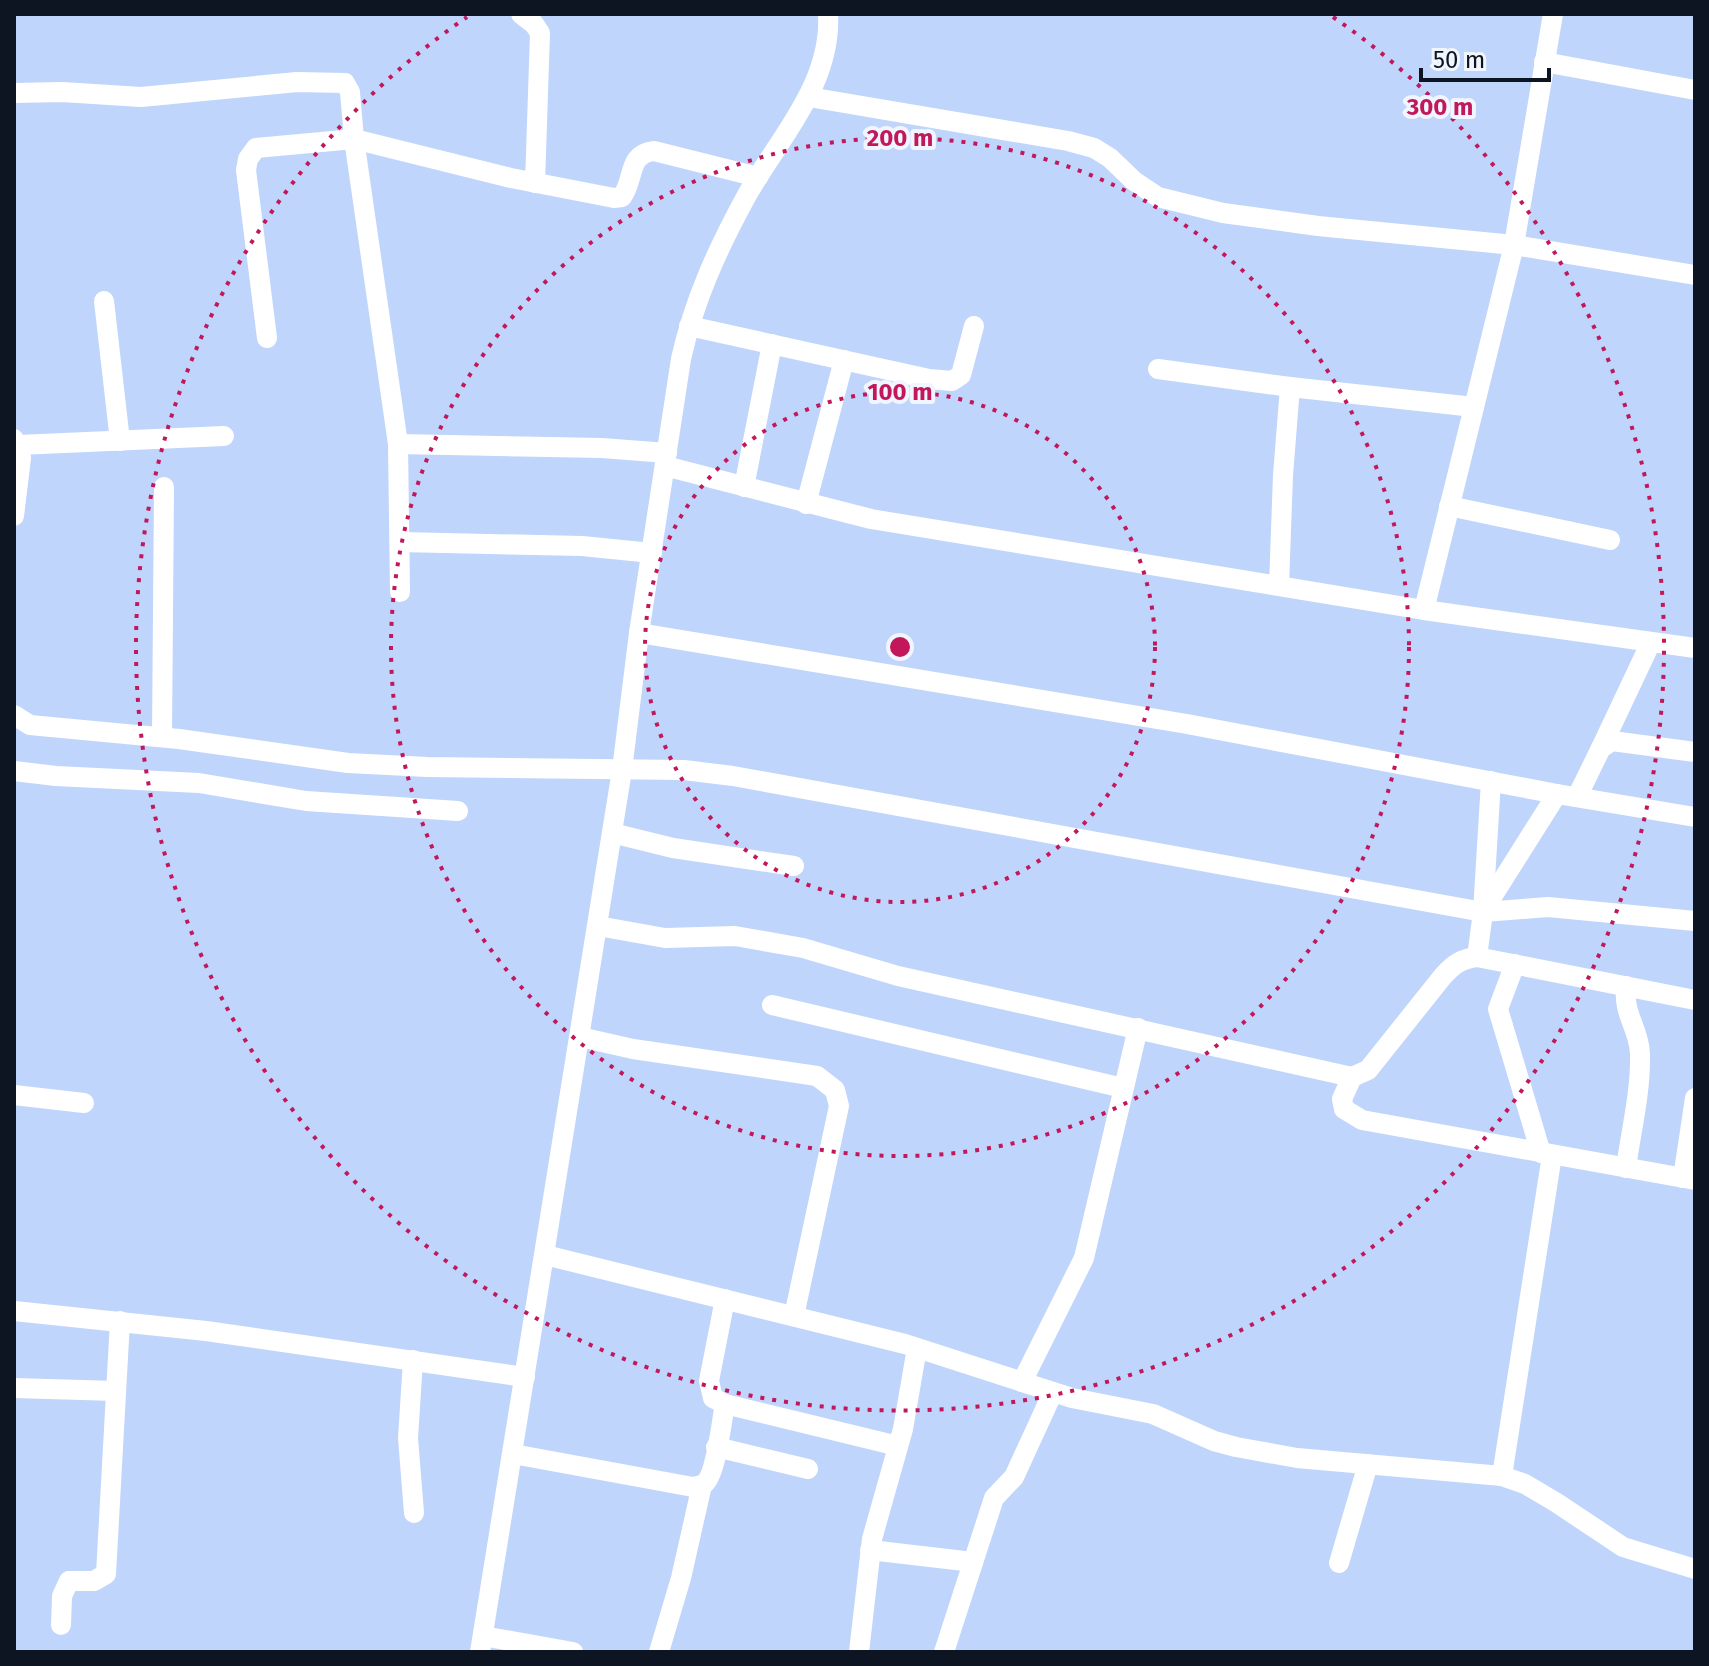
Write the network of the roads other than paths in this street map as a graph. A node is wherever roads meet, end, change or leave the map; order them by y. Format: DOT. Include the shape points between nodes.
graph roads {
  1 [pos="521,14"];
  2 [pos="828,14"];
  3 [pos="1553,14"];
  4 [pos="1544,62"];
  5 [pos="1695,90"];
  6 [pos="14,93"];
  7 [pos="809,97"];
  8 [pos="354,139"];
  9 [pos="758,177"];
  10 [pos="535,183"];
  11 [pos="1514,245"];
  12 [pos="1695,275"];
  13 [pos="104,301"];
  14 [pos="689,326"];
  15 [pos="974,326"];
  16 [pos="267,338"];
  17 [pos="772,344"];
  18 [pos="844,360"];
  19 [pos="1158,369"];
  20 [pos="1290,387"];
  21 [pos="1474,407"];
  22 [pos="224,436"];
  23 [pos="120,441"];
  24 [pos="16,442"];
  25 [pos="398,444"];
  26 [pos="666,460"];
  27 [pos="164,487"];
  28 [pos="744,487"];
  29 [pos="806,504"];
  30 [pos="1449,506"];
  31 [pos="14,516"];
  32 [pos="1610,540"];
  33 [pos="400,542"];
  34 [pos="652,553"];
  35 [pos="1279,586"];
  36 [pos="400,592"];
  37 [pos="1424,610"];
  38 [pos="639,633"];
  39 [pos="1651,642"];
  40 [pos="1693,643"];
  41 [pos="19,723"];
  42 [pos="162,737"];
  43 [pos="1601,748"];
  44 [pos="1695,752"];
  45 [pos="622,770"];
  46 [pos="14,771"];
  47 [pos="1491,781"];
  48 [pos="1567,795"];
  49 [pos="458,811"];
  50 [pos="1695,817"];
  51 [pos="612,833"];
  52 [pos="794,866"];
  53 [pos="1483,912"];
  54 [pos="1695,921"];
  55 [pos="598,926"];
  56 [pos="1477,957"];
  57 [pos="1515,964"];
  58 [pos="1626,986"];
  59 [pos="1695,1000"];
  60 [pos="772,1005"];
  61 [pos="1138,1028"];
  62 [pos="580,1037"];
  63 [pos="1352,1077"];
  64 [pos="1123,1088"];
  65 [pos="14,1095"];
  66 [pos="1695,1098"];
  67 [pos="84,1103"];
  68 [pos="1546,1154"];
  69 [pos="1626,1168"];
  70 [pos="1689,1179"];
  71 [pos="545,1255"];
  72 [pos="725,1299"];
  73 [pos="14,1311"];
  74 [pos="794,1316"];
  75 [pos="120,1321"];
  76 [pos="917,1348"];
  77 [pos="413,1360"];
  78 [pos="525,1377"];
  79 [pos="1022,1382"];
  80 [pos="14,1388"];
  81 [pos="116,1391"];
  82 [pos="1053,1392"];
  83 [pos="725,1404"];
  84 [pos="898,1446"];
  85 [pos="716,1447"];
  86 [pos="513,1454"];
  87 [pos="1368,1464"];
  88 [pos="808,1469"];
  89 [pos="1502,1476"];
  90 [pos="702,1485"];
  91 [pos="414,1513"];
  92 [pos="870,1550"];
  93 [pos="973,1562"];
  94 [pos="1339,1563"];
  95 [pos="1695,1569"];
  96 [pos="61,1625"];
  97 [pos="482,1644"];
  98 [pos="573,1652"];
  99 [pos="659,1652"];
  100 [pos="859,1652"];
  101 [pos="944,1652"];
  1 -- 10 [label="street" via="540,33"];
  2 -- 7 [label="street" via="824,54"];
  3 -- 4 [label="street"];
  4 -- 5 [label="street"];
  4 -- 11 [label="street"];
  6 -- 8 [label="street" via="141,97 297,82 345,83"];
  7 -- 9 [label="street"];
  7 -- 11 [label="street" via="1094,148 1158,197 1223,213"];
  8 -- 10 [label="street"];
  8 -- 16 [label="street" via="256,148 248,159"];
  8 -- 25 [label="street"];
  9 -- 10 [label="street" via="654,151 637,157 622,197"];
  9 -- 14 [label="street" via="723,240"];
  11 -- 12 [label="street"];
  11 -- 21 [label="street"];
  13 -- 23 [label="street"];
  14 -- 17 [label="street"];
  14 -- 26 [label="street"];
  15 -- 18 [label="street" via="961,375 952,381"];
  17 -- 18 [label="street"];
  17 -- 28 [label="street"];
  18 -- 29 [label="street"];
  19 -- 20 [label="street"];
  20 -- 21 [label="street"];
  20 -- 35 [label="street"];
  21 -- 30 [label="street"];
  22 -- 23 [label="street"];
  23 -- 24 [label="street"];
  24 -- 31 [label="street" via="21,458"];
  25 -- 26 [label="street" via="602,448"];
  25 -- 33 [label="street"];
  26 -- 28 [label="street"];
  26 -- 34 [label="street"];
  27 -- 42 [label="street"];
  28 -- 29 [label="street"];
  29 -- 35 [label="street"];
  30 -- 32 [label="street"];
  30 -- 37 [label="street"];
  33 -- 34 [label="street"];
  33 -- 36 [label="street"];
  34 -- 38 [label="street"];
  35 -- 37 [label="street"];
  37 -- 39 [label="street"];
  38 -- 45 [label="street"];
  38 -- 47 [label="street" via="1187,724"];
  39 -- 40 [label="street"];
  39 -- 43 [label="street"];
  41 -- 42 [label="street"];
  42 -- 45 [label="street" via="348,763"];
  43 -- 44 [label="street" via="1612,741"];
  43 -- 48 [label="street"];
  45 -- 51 [label="street"];
  45 -- 53 [label="street" via="733,776"];
  46 -- 49 [label="street" via="199,783 306,801"];
  47 -- 48 [label="street"];
  47 -- 53 [label="street"];
  48 -- 50 [label="street"];
  48 -- 53 [label="street"];
  51 -- 52 [label="street"];
  51 -- 55 [label="street"];
  53 -- 54 [label="street" via="1548,907"];
  53 -- 56 [label="street"];
  55 -- 61 [label="street" via="665,938 735,936 790,946 898,976"];
  55 -- 62 [label="street"];
  56 -- 57 [label="street"];
  56 -- 63 [label="street" via="1455,963 1368,1070"];
  57 -- 58 [label="street"];
  57 -- 68 [label="street" via="1498,1009"];
  58 -- 59 [label="street"];
  58 -- 69 [label="street" via="1625,1008 1636,1031 1640,1075"];
  60 -- 64 [label="street"];
  61 -- 63 [label="street"];
  61 -- 64 [label="street"];
  62 -- 71 [label="street"];
  62 -- 74 [label="street" via="817,1076 835,1090 839,1106"];
  63 -- 68 [label="street" via="1342,1099 1352,1116"];
  64 -- 79 [label="street" via="1084,1258"];
  65 -- 67 [label="street"];
  66 -- 70 [label="street"];
  68 -- 69 [label="street"];
  68 -- 89 [label="street"];
  69 -- 70 [label="street"];
  71 -- 72 [label="street"];
  71 -- 78 [label="street"];
  72 -- 74 [label="street"];
  72 -- 83 [label="street" via="709,1381 713,1398"];
  73 -- 75 [label="street"];
  74 -- 76 [label="street"];
  75 -- 77 [label="street"];
  75 -- 81 [label="street"];
  76 -- 79 [label="street"];
  76 -- 84 [label="street"];
  77 -- 78 [label="street"];
  77 -- 91 [label="street" via="408,1438"];
  78 -- 86 [label="street"];
  79 -- 82 [label="street"];
  80 -- 81 [label="street"];
  81 -- 96 [label="street" via="106,1574 94,1581 69,1581 62,1596"];
  82 -- 87 [label="street" via="1153,1414 1225,1444"];
  82 -- 93 [label="street" via="1014,1477 994,1498"];
  83 -- 84 [label="street"];
  83 -- 85 [label="street"];
  84 -- 92 [label="street"];
  85 -- 88 [label="street"];
  85 -- 90 [label="street"];
  86 -- 90 [label="street"];
  86 -- 97 [label="street"];
  87 -- 89 [label="street"];
  87 -- 94 [label="street"];
  89 -- 95 [label="street" via="1525,1484 1623,1547"];
  90 -- 99 [label="street"];
  92 -- 93 [label="street"];
  92 -- 100 [label="street"];
  93 -- 101 [label="street"];
  97 -- 98 [label="street"];
}
